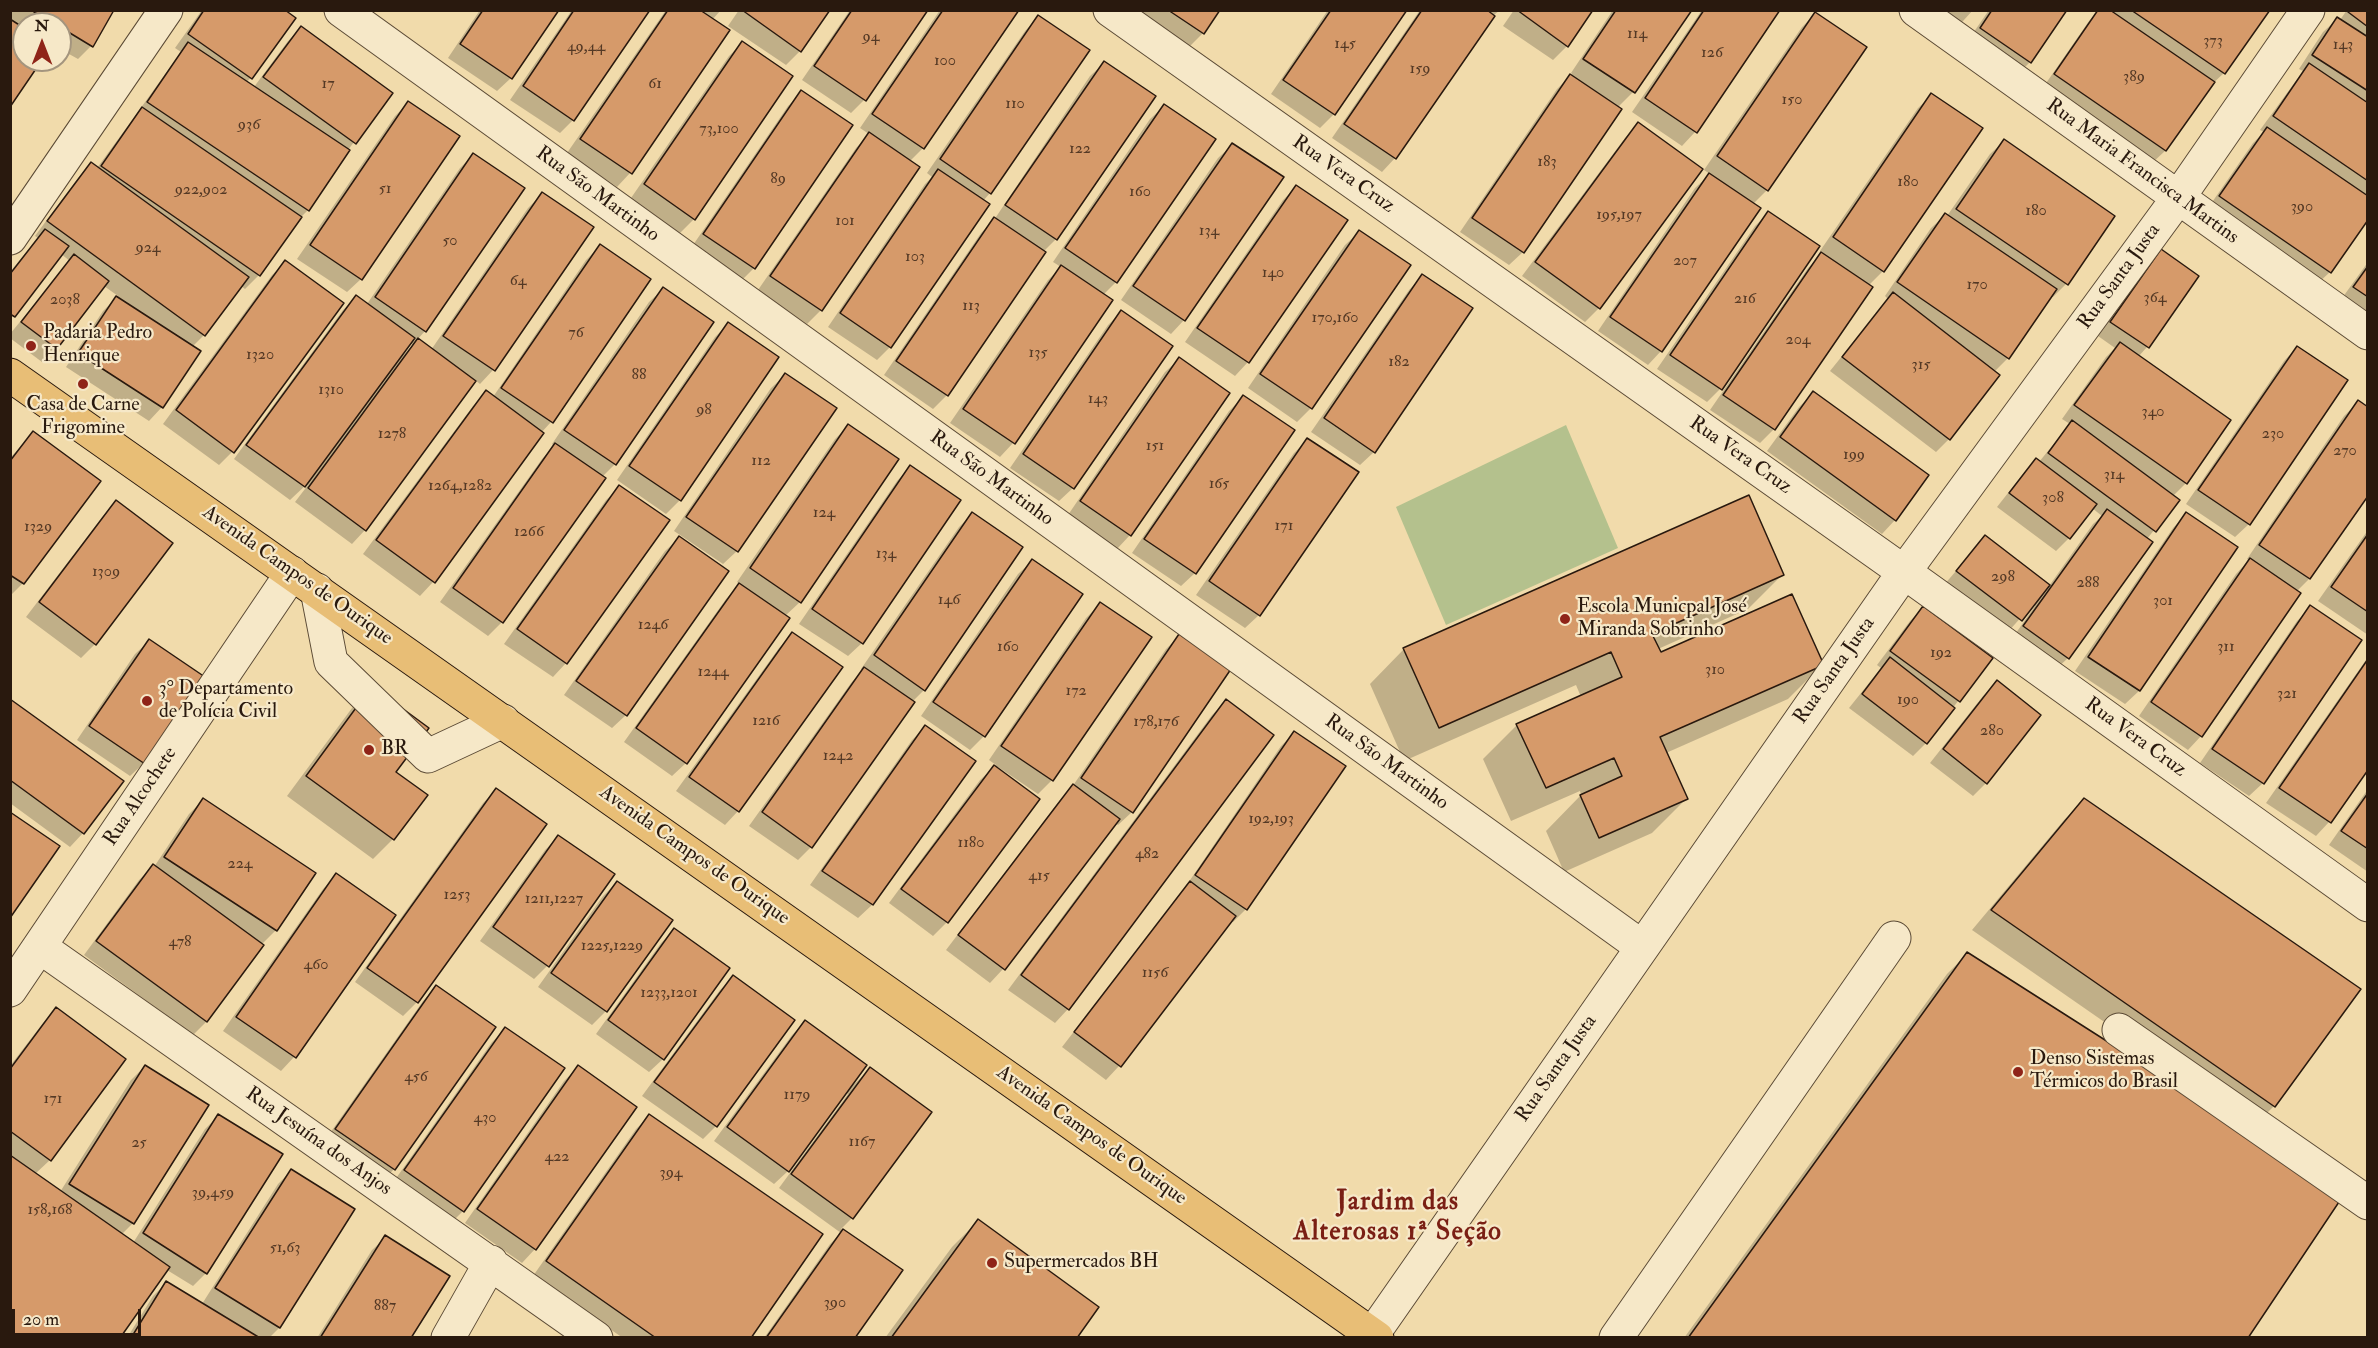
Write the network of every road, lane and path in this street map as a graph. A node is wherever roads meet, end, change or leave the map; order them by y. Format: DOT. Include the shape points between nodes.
graph roads {
  1 [pos="166,10"];
  2 [pos="341,10"];
  3 [pos="1110,10"];
  4 [pos="1916,10"];
  5 [pos="2308,10"];
  6 [pos="2178,198"];
  7 [pos="10,238"];
  8 [pos="2367,333"];
  9 [pos="10,375"];
  10 [pos="1904,572"];
  11 [pos="304,582"];
  12 [pos="503,722"];
  13 [pos="2367,905"];
  14 [pos="1894,938"];
  15 [pos="40,947"];
  16 [pos="1642,947"];
  17 [pos="10,990"];
  18 [pos="2119,1030"];
  19 [pos="2367,1203"];
  20 [pos="490,1262"];
  21 [pos="1374,1336"];
  22 [pos="448,1338"];
  23 [pos="596,1338"];
  24 [pos="1616,1338"];
  1 -- 7 [label="street"];
  2 -- 16 [label="street, Rua São Martinho"];
  3 -- 10 [label="street, Rua Vera Cruz"];
  4 -- 6 [label="street, Rua Maria Francisca Martins"];
  5 -- 6 [label="street, Rua Santa Justa"];
  6 -- 8 [label="street, Rua Maria Francisca Martins"];
  6 -- 10 [label="street, Rua Santa Justa"];
  9 -- 11 [label="main road, Avenida Campos de Ourique"];
  10 -- 13 [label="street, Rua Vera Cruz"];
  10 -- 16 [label="street, Rua Santa Justa"];
  11 -- 12 [label="main road, Avenida Campos de Ourique"];
  11 -- 12 [label="street" via="331,662 428,756"];
  11 -- 15 [label="street, Rua Alcochete"];
  12 -- 21 [label="main road, Avenida Campos de Ourique"];
  14 -- 24 [label="street"];
  15 -- 17 [label="street, Rua Alcochete"];
  15 -- 20 [label="street, Rua Jesuína dos Anjos"];
  16 -- 21 [label="street, Rua Santa Justa"];
  18 -- 19 [label="street"];
  20 -- 22 [label="street"];
  20 -- 23 [label="street, Rua Jesuína dos Anjos"];
}
